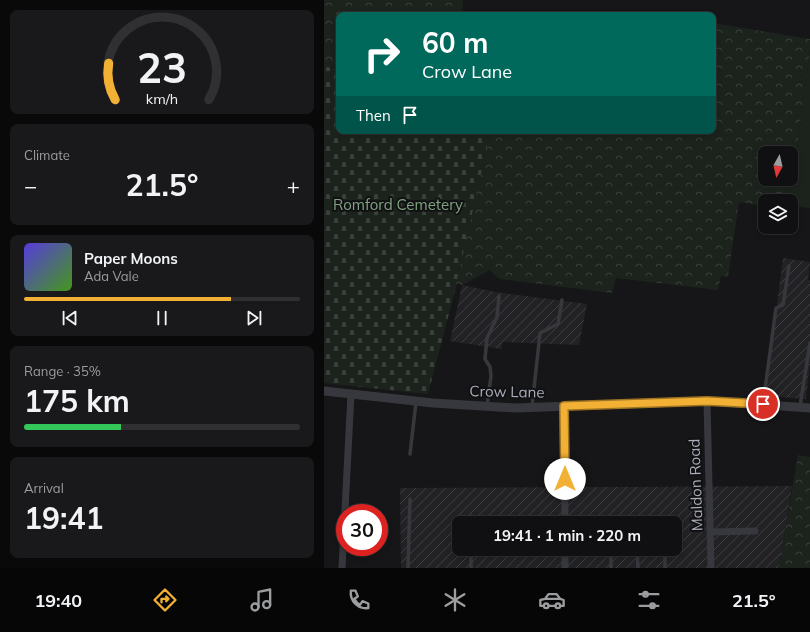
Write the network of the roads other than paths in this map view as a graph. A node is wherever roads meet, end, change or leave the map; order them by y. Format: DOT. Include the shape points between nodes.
graph roads {
  1 [pos="789,266"];
  2 [pos="499,296"];
  3 [pos="562,300"];
  4 [pos="810,343"];
  5 [pos="324,391"];
  6 [pos="351,394"];
  7 [pos="416,401"];
  8 [pos="707,401"];
  9 [pos="763,404"];
  10 [pos="564,406"];
  11 [pos="487,407"];
  12 [pos="800,407"];
  13 [pos="531,408"];
  14 [pos="810,408"];
  15 [pos="410,454"];
  16 [pos="410,499"];
  17 [pos="565,516"];
  18 [pos="755,531"];
  19 [pos="711,532"];
  20 [pos="471,556"];
  21 [pos="565,556"];
  22 [pos="611,556"];
  23 [pos="638,556"];
  24 [pos="665,556"];
  25 [pos="342,568"];
  26 [pos="408,568"];
  27 [pos="471,568"];
  28 [pos="565,568"];
  29 [pos="610,568"];
  30 [pos="638,568"];
  31 [pos="665,568"];
  32 [pos="711,568"];
  1 -- 9 [label="lane" via="784,305 776,308"];
  2 -- 11 [label="lane" via="497,317 488,338 485,360 490,367 491,376"];
  3 -- 13 [label="lane" via="558,324 540,333"];
  4 -- 12 [label="lane"];
  5 -- 6 [label="street, Crow Lane"];
  6 -- 7 [label="street, Crow Lane"];
  6 -- 25 [label="street"];
  7 -- 11 [label="street, Crow Lane"];
  7 -- 15 [label="lane"];
  8 -- 9 [label="street, Crow Lane"];
  8 -- 10 [label="street, Crow Lane"];
  8 -- 19 [label="street, Maldon Road"];
  9 -- 12 [label="street, Crow Lane"];
  10 -- 13 [label="street, Crow Lane"];
  10 -- 17 [label="street"];
  11 -- 13 [label="street, Crow Lane"];
  12 -- 14 [label="street, Crow Lane"];
  16 -- 26 [label="lane"];
  18 -- 19 [label="street"];
  19 -- 32 [label="street, Maldon Road"];
  20 -- 27 [label="lane"];
  21 -- 28 [label="street"];
  22 -- 29 [label="lane"];
  23 -- 30 [label="lane"];
  24 -- 31 [label="lane"];
}
